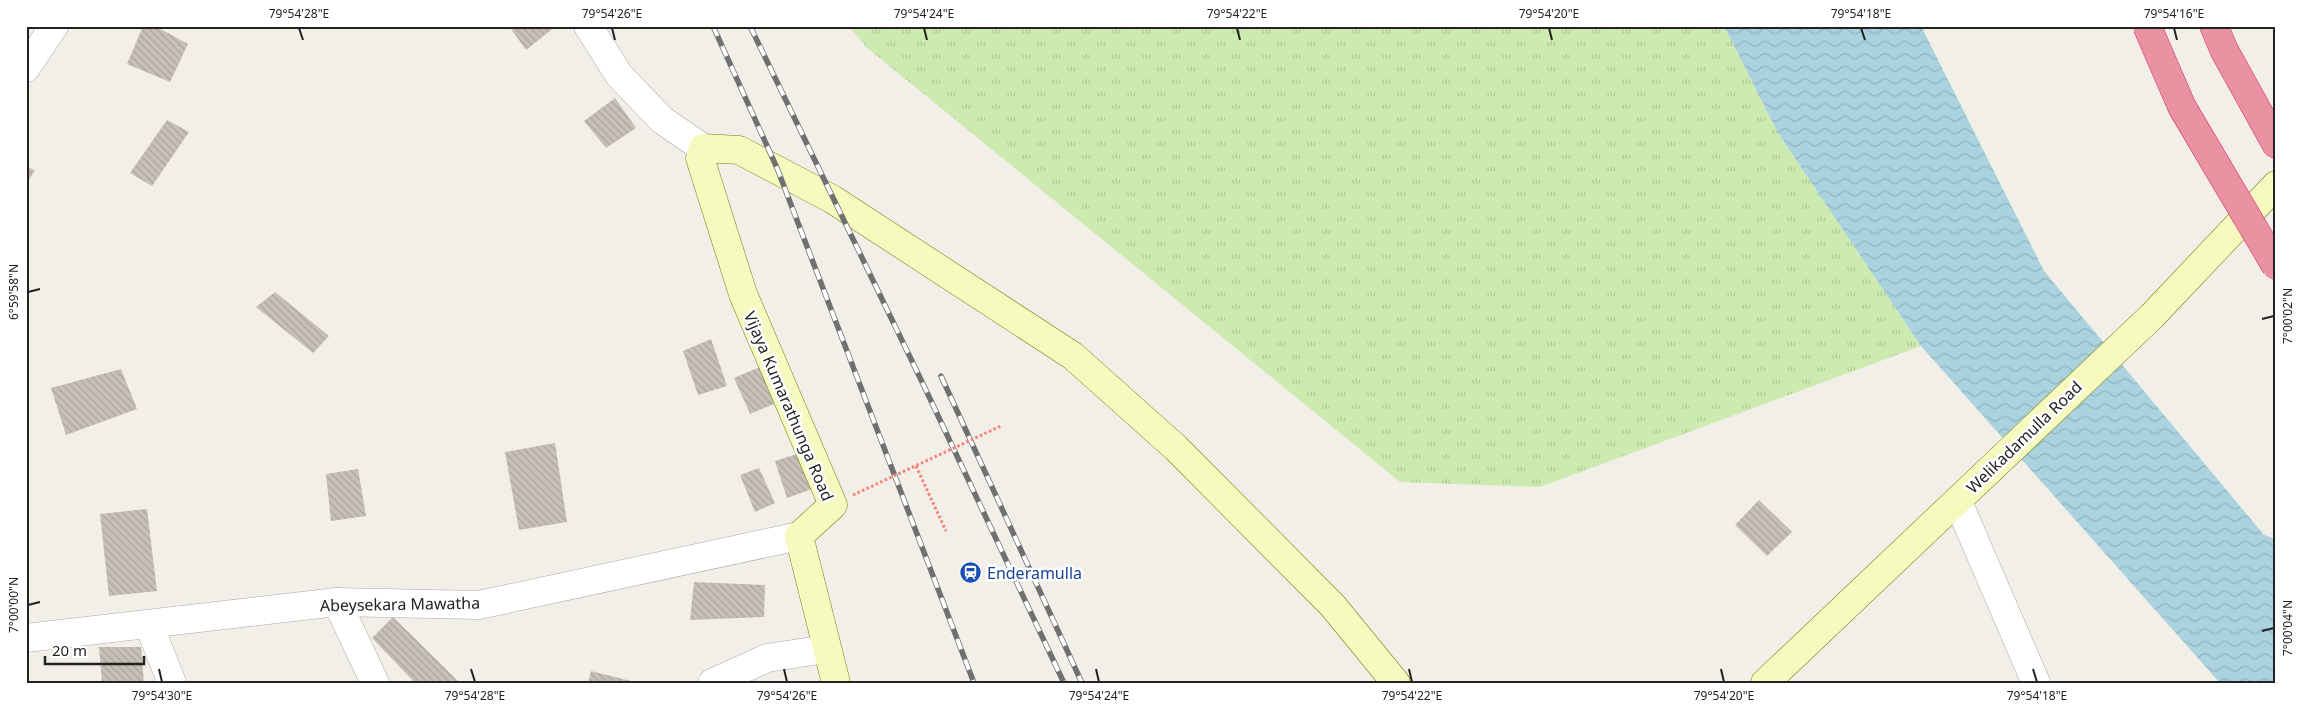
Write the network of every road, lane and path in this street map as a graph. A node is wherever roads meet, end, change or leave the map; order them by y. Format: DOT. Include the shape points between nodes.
graph roads {
  1 [pos="54,26"];
  2 [pos="588,26"];
  3 [pos="2147,26"];
  4 [pos="2214,26"];
  5 [pos="26,68"];
  6 [pos="2276,144"];
  7 [pos="703,148"];
  8 [pos="2276,184"];
  9 [pos="2276,266"];
  10 [pos="1001,426"];
  11 [pos="916,466"];
  12 [pos="853,495"];
  13 [pos="1958,502"];
  14 [pos="946,531"];
  15 [pos="799,536"];
  16 [pos="337,602"];
  17 [pos="149,625"];
  18 [pos="26,638"];
  19 [pos="826,649"];
  20 [pos="172,683"];
  21 [pos="375,683"];
  22 [pos="712,683"];
  23 [pos="836,683"];
  24 [pos="1396,683"];
  25 [pos="1766,683"];
  26 [pos="2036,683"];
  1 -- 5 [label="street"];
  2 -- 7 [label="street" via="625,82 662,120"];
  3 -- 9 [label="highway, bridge" via="2182,107"];
  4 -- 6 [label="highway"];
  7 -- 15 [label="street, Vijaya Kumarathunga Road" via="700,158 743,294 833,505"];
  7 -- 24 [label="street" via="739,150 816,190 1073,356 1176,448 1333,606"];
  8 -- 13 [label="street, Welikadamulla Road" via="2152,316 1997,461"];
  10 -- 11 [label="path, bridge"];
  11 -- 12 [label="path, bridge"];
  11 -- 14 [label="path"];
  13 -- 25 [label="street, Welikadamulla Road"];
  13 -- 26 [label="street"];
  15 -- 16 [label="street, Abeysekara Mawatha" via="479,605"];
  15 -- 19 [label="street"];
  16 -- 17 [label="street, Abeysekara Mawatha"];
  16 -- 21 [label="street"];
  17 -- 18 [label="street, Abeysekara Mawatha"];
  17 -- 20 [label="street"];
  19 -- 22 [label="street" via="767,658"];
  19 -- 23 [label="street"];
}
